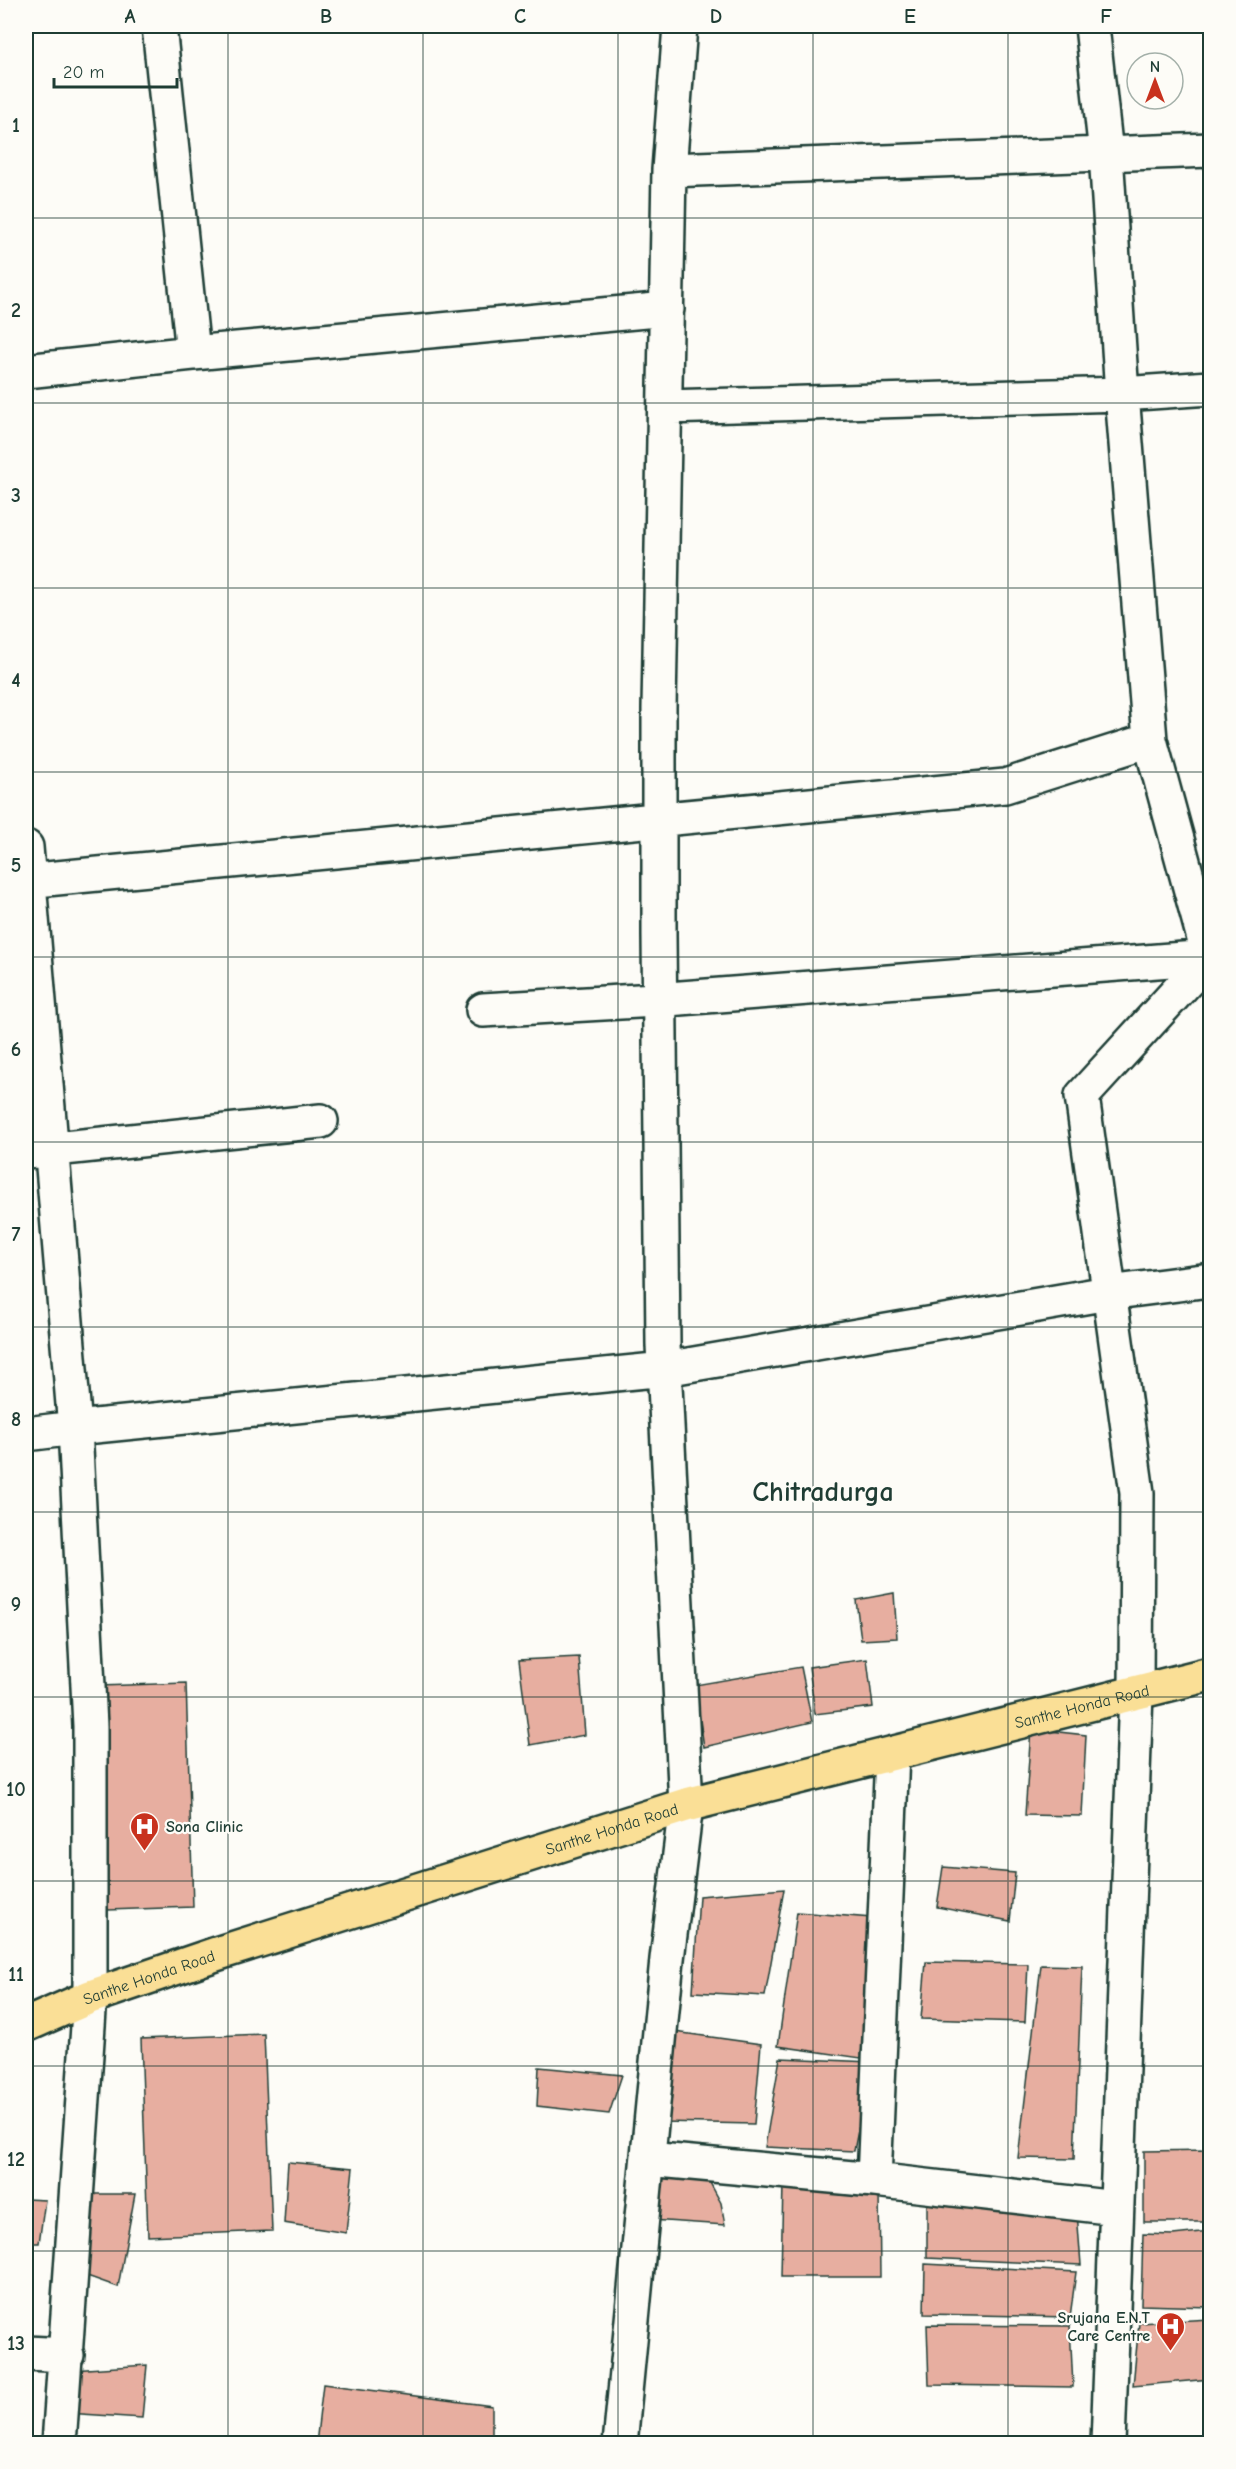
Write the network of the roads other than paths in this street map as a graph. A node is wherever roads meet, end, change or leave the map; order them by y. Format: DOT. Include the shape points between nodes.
graph roads {
  1 [pos="159,26"];
  2 [pos="680,26"];
  3 [pos="1092,26"];
  4 [pos="1210,150"];
  5 [pos="1106,154"];
  6 [pos="669,170"];
  7 [pos="667,309"];
  8 [pos="193,353"];
  9 [pos="26,371"];
  10 [pos="1210,388"];
  11 [pos="1122,394"];
  12 [pos="665,407"];
  13 [pos="1150,740"];
  14 [pos="659,821"];
  15 [pos="26,847"];
  16 [pos="27,881"];
  17 [pos="1210,957"];
  18 [pos="660,999"];
  19 [pos="483,1010"];
  20 [pos="321,1121"];
  21 [pos="38,1150"];
  22 [pos="1210,1280"];
  23 [pos="1108,1293"];
  24 [pos="665,1369"];
  25 [pos="75,1428"];
  26 [pos="26,1434"];
  27 [pos="1210,1674"];
  28 [pos="1136,1693"];
  29 [pos="892,1754"];
  30 [pos="686,1805"];
  31 [pos="90,1997"];
  32 [pos="26,2025"];
  33 [pos="648,2159"];
  34 [pos="874,2180"];
  35 [pos="1116,2208"];
  36 [pos="26,2353"];
  37 [pos="67,2355"];
  38 [pos="59,2444"];
  39 [pos="620,2444"];
  40 [pos="1108,2444"];
  1 -- 8 [label="street"];
  2 -- 6 [label="street"];
  3 -- 5 [label="street"];
  4 -- 5 [label="street"];
  5 -- 6 [label="street"];
  5 -- 11 [label="street"];
  6 -- 7 [label="street"];
  7 -- 8 [label="street"];
  7 -- 12 [label="street"];
  8 -- 9 [label="street"];
  10 -- 11 [label="street"];
  11 -- 12 [label="street"];
  11 -- 13 [label="street"];
  12 -- 14 [label="street"];
  13 -- 14 [label="street" via="1005,786"];
  13 -- 17 [label="street"];
  14 -- 16 [label="street"];
  14 -- 18 [label="street"];
  15 -- 16 [label="street"];
  16 -- 21 [label="street"];
  17 -- 18 [label="street"];
  17 -- 23 [label="street" via="1082,1096"];
  18 -- 19 [label="street"];
  18 -- 24 [label="street"];
  20 -- 21 [label="street"];
  21 -- 25 [label="street"];
  22 -- 23 [label="street"];
  23 -- 24 [label="street"];
  23 -- 28 [label="street" via="1137,1493"];
  24 -- 25 [label="street"];
  24 -- 30 [label="street"];
  25 -- 26 [label="street"];
  25 -- 31 [label="street" via="90,1726"];
  27 -- 28 [label="main road, Santhe Honda Road"];
  28 -- 29 [label="main road, Santhe Honda Road"];
  28 -- 35 [label="street"];
  29 -- 30 [label="main road, Santhe Honda Road"];
  29 -- 34 [label="street"];
  30 -- 31 [label="main road, Santhe Honda Road"];
  30 -- 33 [label="street"];
  31 -- 32 [label="main road, Santhe Honda Road"];
  31 -- 37 [label="street"];
  33 -- 34 [label="street"];
  33 -- 39 [label="street"];
  34 -- 35 [label="street"];
  35 -- 40 [label="street"];
  36 -- 37 [label="street"];
  37 -- 38 [label="street"];
}
